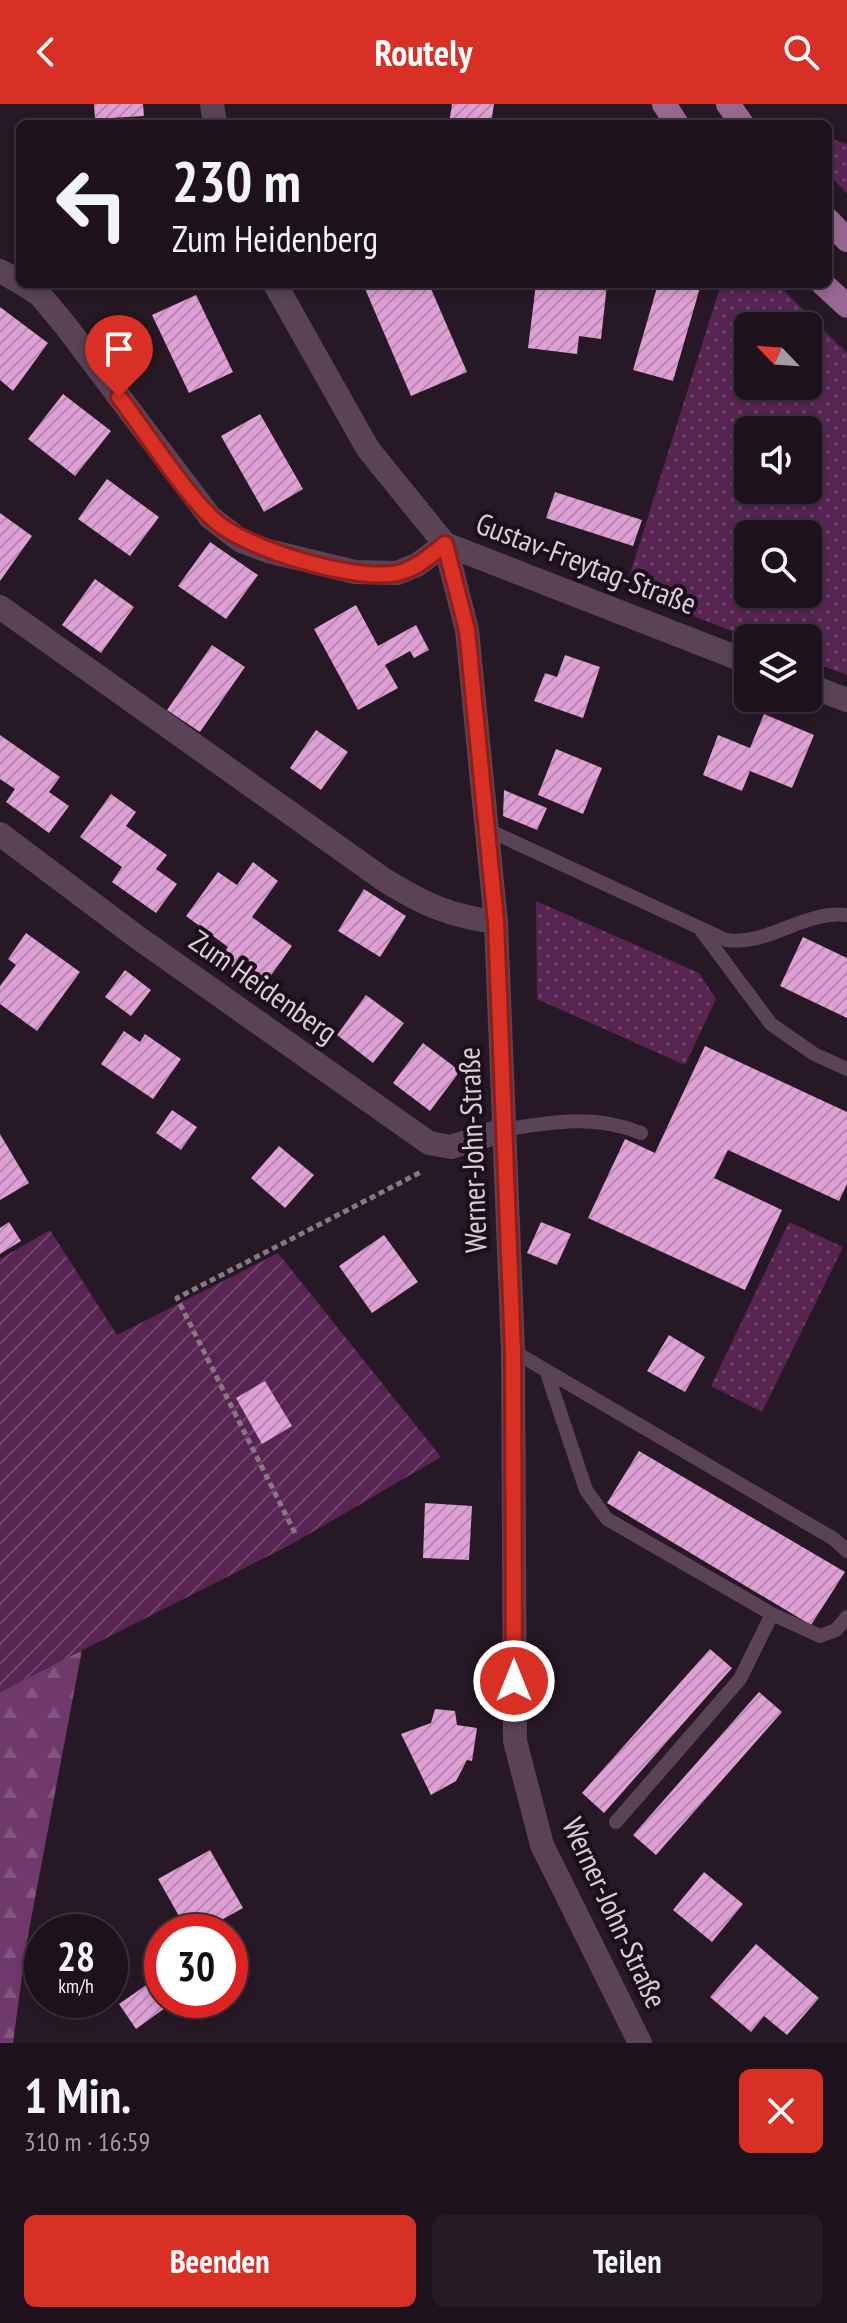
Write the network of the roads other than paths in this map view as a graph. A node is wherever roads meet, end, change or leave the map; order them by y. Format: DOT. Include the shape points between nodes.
graph roads {
  1 [pos="832,224"];
  2 [pos="847,240"];
  3 [pos="30,288"];
  4 [pos="277,288"];
  5 [pos="827,288"];
  6 [pos="847,306"];
  7 [pos="445,544"];
  8 [pos="0,607"];
  9 [pos="734,657"];
  10 [pos="822,690"];
  11 [pos="847,700"];
  12 [pos="486,829"];
  13 [pos="0,834"];
  14 [pos="847,915"];
  15 [pos="496,922"];
  16 [pos="701,930"];
  17 [pos="847,1069"];
  18 [pos="503,1130"];
  19 [pos="641,1133"];
  20 [pos="513,1351"];
  21 [pos="547,1373"];
  22 [pos="847,1551"];
  23 [pos="772,1614"];
  24 [pos="847,1617"];
  25 [pos="616,1822"];
  26 [pos="640,2043"];
  1 -- 2 [label="main road"];
  3 -- 7 [label="street" via="65,325 210,517 241,541 355,572 397,573"];
  4 -- 7 [label="street, Werner-John-Straße" via="368,449"];
  5 -- 6 [label="main road"];
  7 -- 9 [label="street, Gustav-Freytag-Straße"];
  7 -- 12 [label="street, Werner-John-Straße" via="467,630"];
  8 -- 15 [label="street" via="383,879 445,913"];
  10 -- 11 [label="street"];
  12 -- 15 [label="street, Werner-John-Straße"];
  12 -- 16 [label="lane"];
  13 -- 18 [label="street, Zum Heidenberg" via="429,1143 451,1147"];
  14 -- 16 [label="lane" via="827,913 748,943"];
  15 -- 18 [label="street, Werner-John-Straße"];
  16 -- 17 [label="lane" via="771,1024"];
  18 -- 19 [label="lane" via="583,1120 616,1122"];
  18 -- 20 [label="street, Werner-John-Straße"];
  20 -- 21 [label="lane"];
  20 -- 26 [label="street, Werner-John-Straße" via="515,1741 542,1845"];
  21 -- 22 [label="lane"];
  21 -- 23 [label="lane" via="586,1490 607,1519"];
  23 -- 24 [label="lane" via="820,1636 836,1630"];
  23 -- 25 [label="lane" via="740,1679"];
}
